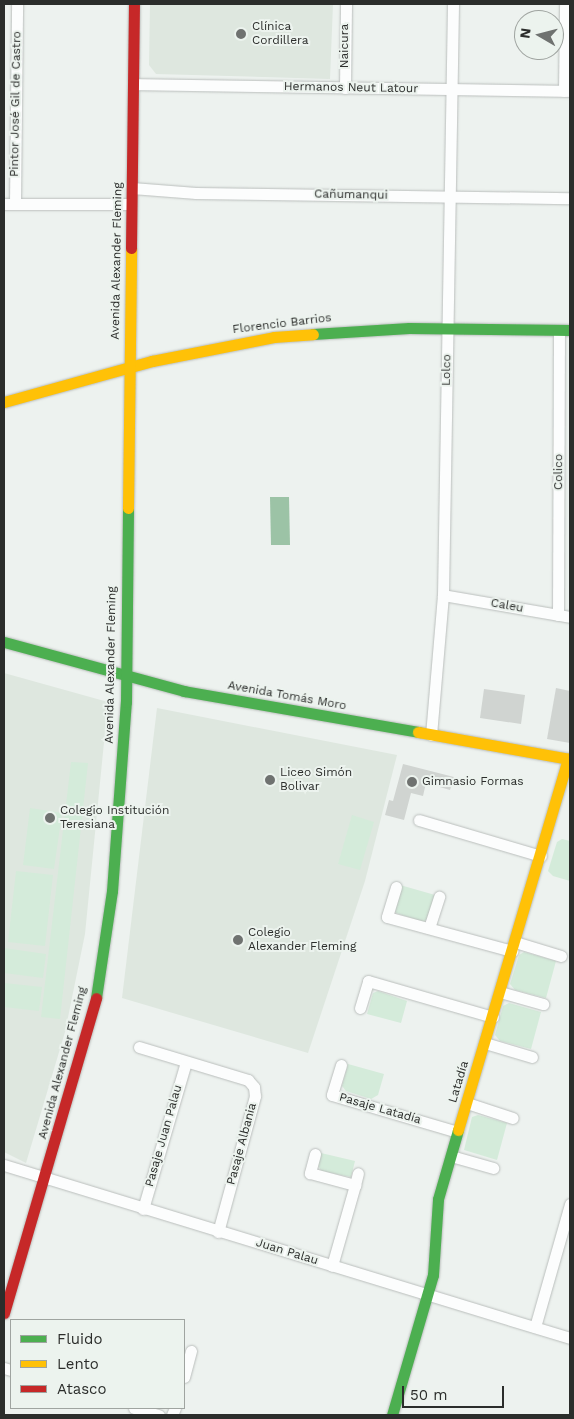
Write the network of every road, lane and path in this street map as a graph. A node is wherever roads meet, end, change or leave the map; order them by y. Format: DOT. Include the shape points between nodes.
graph roads {
  1 [pos="17,4"];
  2 [pos="134,4"];
  3 [pos="346,4"];
  4 [pos="453,4"];
  5 [pos="565,4"];
  6 [pos="133,84"];
  7 [pos="345,88"];
  8 [pos="452,89"];
  9 [pos="567,91"];
  10 [pos="4,96"];
  11 [pos="16,96"];
  12 [pos="132,188"];
  13 [pos="450,196"];
  14 [pos="570,198"];
  15 [pos="9,204"];
  16 [pos="131,204"];
  17 [pos="448,328"];
  18 [pos="565,330"];
  19 [pos="130,367"];
  20 [pos="4,402"];
  21 [pos="443,596"];
  22 [pos="558,615"];
  23 [pos="570,617"];
  24 [pos="4,642"];
  25 [pos="125,677"];
  26 [pos="431,735"];
  27 [pos="569,759"];
  28 [pos="419,820"];
  29 [pos="541,856"];
  30 [pos="396,887"];
  31 [pos="439,897"];
  32 [pos="429,928"];
  33 [pos="514,947"];
  34 [pos="561,956"];
  35 [pos="500,992"];
  36 [pos="542,1004"];
  37 [pos="360,1008"];
  38 [pos="493,1017"];
  39 [pos="485,1043"];
  40 [pos="139,1047"];
  41 [pos="532,1057"];
  42 [pos="186,1062"];
  43 [pos="341,1065"];
  44 [pos="467,1103"];
  45 [pos="513,1118"];
  46 [pos="458,1132"];
  47 [pos="315,1154"];
  48 [pos="451,1156"];
  49 [pos="4,1165"];
  50 [pos="493,1168"];
  51 [pos="358,1173"];
  52 [pos="43,1180"];
  53 [pos="355,1185"];
  54 [pos="570,1204"];
  55 [pos="143,1209"];
  56 [pos="218,1232"];
  57 [pos="332,1266"];
  58 [pos="428,1295"];
  59 [pos="4,1313"];
  60 [pos="535,1327"];
  61 [pos="570,1338"];
  62 [pos="192,1351"];
  63 [pos="185,1374"];
  64 [pos="138,1409"];
  65 [pos="159,1415"];
  66 [pos="392,1415"];
  1 -- 11 [label="street, Pintor José Gil de Castro"];
  2 -- 6 [label="main road, Avenida Alexander Fleming"];
  3 -- 7 [label="street, Naicura"];
  4 -- 8 [label="street, Lolco"];
  5 -- 9 [label="street"];
  6 -- 7 [label="street, Hermanos Neut Latour"];
  6 -- 12 [label="main road, Avenida Alexander Fleming"];
  7 -- 8 [label="street, Hermanos Neut Latour"];
  8 -- 9 [label="street, Hermanos Neut Latour"];
  8 -- 13 [label="street, Lolco"];
  10 -- 11 [label="street"];
  11 -- 15 [label="street, Pintor José Gil de Castro"];
  12 -- 13 [label="street, Cañumanqui" via="196,193"];
  12 -- 16 [label="main road, Avenida Alexander Fleming"];
  13 -- 14 [label="street, Cañumanqui"];
  13 -- 17 [label="street, Lolco"];
  15 -- 16 [label="street"];
  16 -- 19 [label="main road, Avenida Alexander Fleming"];
  17 -- 18 [label="main road, Florencio Barrios"];
  17 -- 19 [label="main road, Florencio Barrios" via="274,337"];
  17 -- 21 [label="street, Lolco"];
  18 -- 22 [label="street, Colico"];
  19 -- 20 [label="main road, Florencio Barrios"];
  19 -- 25 [label="main road, Avenida Alexander Fleming"];
  21 -- 22 [label="street, Caleu"];
  21 -- 26 [label="street, Lolco"];
  22 -- 23 [label="street, Caleu"];
  24 -- 25 [label="main road, Avenida Tomás Moro"];
  25 -- 26 [label="main road, Avenida Tomás Moro" via="184,691"];
  25 -- 52 [label="main road, Avenida Alexander Fleming" via="115,864 100,980"];
  26 -- 27 [label="main road, Avenida Tomás Moro"];
  27 -- 29 [label="main road, Latadía"];
  28 -- 29 [label="street"];
  29 -- 33 [label="main road, Latadía"];
  30 -- 32 [label="street" via="387,917"];
  31 -- 32 [label="street"];
  32 -- 33 [label="street"];
  33 -- 34 [label="street"];
  33 -- 35 [label="main road, Latadía"];
  35 -- 36 [label="street"];
  35 -- 38 [label="main road, Latadía"];
  37 -- 38 [label="street" via="368,981"];
  38 -- 39 [label="main road, Latadía"];
  39 -- 41 [label="street"];
  39 -- 44 [label="main road, Latadía"];
  40 -- 42 [label="street, Pasaje Albania"];
  42 -- 55 [label="street, Pasaje Juan Palau"];
  42 -- 56 [label="street, Pasaje Albania" via="248,1080 254,1087 255,1096"];
  43 -- 46 [label="street, Pasaje Latadía" via="332,1095"];
  44 -- 45 [label="street"];
  44 -- 46 [label="main road, Latadía"];
  46 -- 48 [label="main road, Latadía"];
  47 -- 53 [label="street" via="310,1173"];
  48 -- 50 [label="street"];
  48 -- 58 [label="main road, Latadía" via="435,1214 434,1267"];
  49 -- 52 [label="street, Juan Palau"];
  51 -- 53 [label="street"];
  52 -- 55 [label="street, Juan Palau"];
  52 -- 59 [label="main road, Avenida Alexander Fleming"];
  53 -- 57 [label="street"];
  54 -- 60 [label="street"];
  55 -- 56 [label="street, Juan Palau"];
  56 -- 57 [label="street, Juan Palau"];
  57 -- 58 [label="street, Juan Palau"];
  58 -- 60 [label="street, Juan Palau"];
  58 -- 66 [label="main road, Latadía"];
  60 -- 61 [label="street, Juan Palau"];
  62 -- 63 [label="street"];
  64 -- 65 [label="street"];
}
